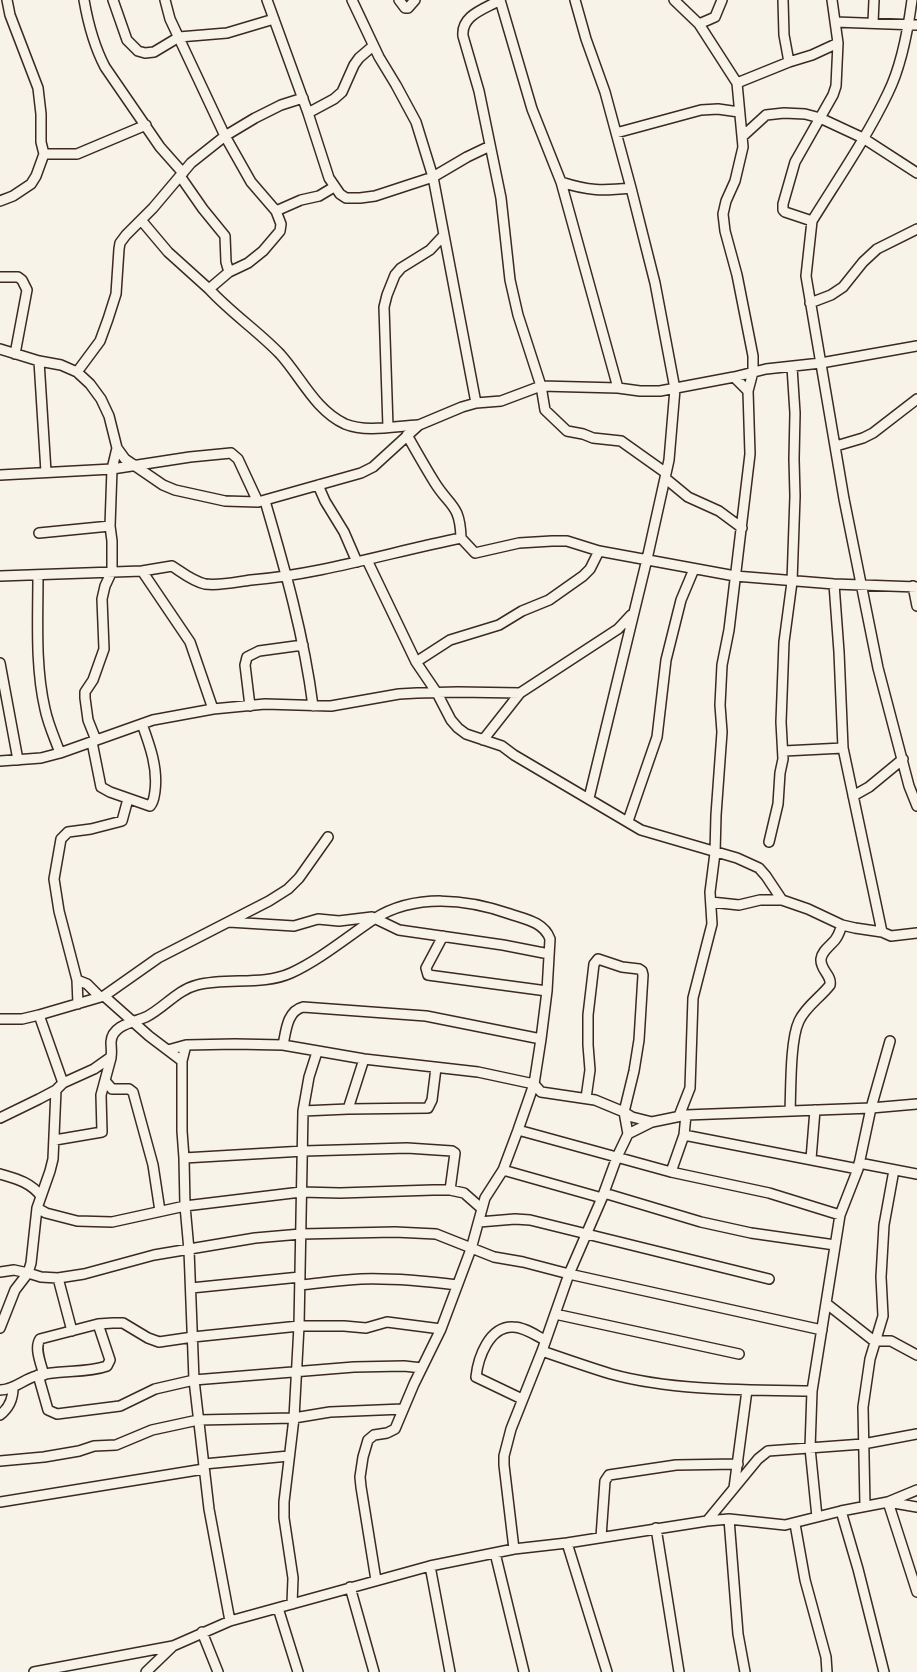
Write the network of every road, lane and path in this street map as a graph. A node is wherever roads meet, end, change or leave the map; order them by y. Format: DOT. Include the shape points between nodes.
graph roads {
  1 [pos="7,0"];
  2 [pos="84,0"];
  3 [pos="113,0"];
  4 [pos="164,0"];
  5 [pos="267,0"];
  6 [pos="352,0"];
  7 [pos="399,0"];
  8 [pos="416,0"];
  9 [pos="500,0"];
  10 [pos="575,0"];
  11 [pos="674,0"];
  12 [pos="722,0"];
  13 [pos="783,0"];
  14 [pos="832,0"];
  15 [pos="874,0"];
  16 [pos="912,0"];
  17 [pos="274,19"];
  18 [pos="835,22"];
  19 [pos="873,23"];
  20 [pos="699,24"];
  21 [pos="913,24"];
  22 [pos="179,37"];
  23 [pos="838,43"];
  24 [pos="373,46"];
  25 [pos="789,62"];
  26 [pos="737,83"];
  27 [pos="303,98"];
  28 [pos="739,112"];
  29 [pos="308,113"];
  30 [pos="820,118"];
  31 [pos="146,125"];
  32 [pos="616,133"];
  33 [pos="225,136"];
  34 [pos="743,136"];
  35 [pos="863,138"];
  36 [pos="490,146"];
  37 [pos="44,154"];
  38 [pos="917,173"];
  39 [pos="182,175"];
  40 [pos="433,177"];
  41 [pos="561,182"];
  42 [pos="334,187"];
  43 [pos="631,188"];
  44 [pos="0,201"];
  45 [pos="276,211"];
  46 [pos="141,220"];
  47 [pos="812,221"];
  48 [pos="917,229"];
  49 [pos="444,235"];
  50 [pos="229,272"];
  51 [pos="0,277"];
  52 [pos="209,289"];
  53 [pos="810,303"];
  54 [pos="917,346"];
  55 [pos="0,350"];
  56 [pos="15,354"];
  57 [pos="752,356"];
  58 [pos="39,361"];
  59 [pos="822,363"];
  60 [pos="792,367"];
  61 [pos="766,369"];
  62 [pos="77,372"];
  63 [pos="753,372"];
  64 [pos="734,377"];
  65 [pos="541,386"];
  66 [pos="618,388"];
  67 [pos="675,389"];
  68 [pos="748,391"];
  69 [pos="917,399"];
  70 [pos="476,403"];
  71 [pos="419,425"];
  72 [pos="388,427"];
  73 [pos="406,435"];
  74 [pos="836,446"];
  75 [pos="117,448"];
  76 [pos="134,466"];
  77 [pos="112,469"];
  78 [pos="46,472"];
  79 [pos="0,475"];
  80 [pos="665,476"];
  81 [pos="318,485"];
  82 [pos="262,501"];
  83 [pos="110,526"];
  84 [pos="742,528"];
  85 [pos="39,533"];
  86 [pos="461,538"];
  87 [pos="599,551"];
  88 [pos="647,559"];
  89 [pos="367,560"];
  90 [pos="357,562"];
  91 [pos="694,569"];
  92 [pos="112,571"];
  93 [pos="142,571"];
  94 [pos="96,572"];
  95 [pos="38,575"];
  96 [pos="0,576"];
  97 [pos="735,576"];
  98 [pos="287,577"];
  99 [pos="792,582"];
  100 [pos="834,584"];
  101 [pos="105,586"];
  102 [pos="862,586"];
  103 [pos="915,586"];
  104 [pos="917,606"];
  105 [pos="634,611"];
  106 [pos="303,646"];
  107 [pos="416,662"];
  108 [pos="0,663"];
  109 [pos="436,692"];
  110 [pos="520,693"];
  111 [pos="250,706"];
  112 [pos="313,706"];
  113 [pos="213,709"];
  114 [pos="142,724"];
  115 [pos="494,726"];
  116 [pos="483,740"];
  117 [pos="94,741"];
  118 [pos="502,746"];
  119 [pos="843,748"];
  120 [pos="784,751"];
  121 [pos="60,753"];
  122 [pos="903,759"];
  123 [pos="0,760"];
  124 [pos="18,760"];
  125 [pos="853,796"];
  126 [pos="588,798"];
  127 [pos="128,799"];
  128 [pos="917,806"];
  129 [pos="628,822"];
  130 [pos="328,837"];
  131 [pos="769,842"];
  132 [pos="715,853"];
  133 [pos="782,900"];
  134 [pos="711,902"];
  135 [pos="376,918"];
  136 [pos="228,922"];
  137 [pos="842,925"];
  138 [pos="882,932"];
  139 [pos="917,933"];
  140 [pos="443,936"];
  141 [pos="548,954"];
  142 [pos="77,980"];
  143 [pos="547,991"];
  144 [pos="102,996"];
  145 [pos="78,1004"];
  146 [pos="39,1015"];
  147 [pos="0,1019"];
  148 [pos="132,1021"];
  149 [pos="542,1039"];
  150 [pos="890,1041"];
  151 [pos="283,1045"];
  152 [pos="186,1046"];
  153 [pos="168,1050"];
  154 [pos="317,1052"];
  155 [pos="111,1057"];
  156 [pos="364,1059"];
  157 [pos="182,1061"];
  158 [pos="436,1068"];
  159 [pos="64,1082"];
  160 [pos="106,1082"];
  161 [pos="534,1084"];
  162 [pos="56,1090"];
  163 [pos="586,1098"];
  164 [pos="917,1104"];
  165 [pos="871,1108"];
  166 [pos="348,1109"];
  167 [pos="815,1110"];
  168 [pos="303,1111"];
  169 [pos="790,1111"];
  170 [pos="624,1112"];
  171 [pos="682,1116"];
  172 [pos="0,1118"];
  173 [pos="652,1122"];
  174 [pos="518,1130"];
  175 [pos="628,1134"];
  176 [pos="684,1135"];
  177 [pos="55,1140"];
  178 [pos="304,1151"];
  179 [pos="617,1157"];
  180 [pos="184,1158"];
  181 [pos="811,1159"];
  182 [pos="858,1166"];
  183 [pos="503,1170"];
  184 [pos="894,1170"];
  185 [pos="671,1172"];
  186 [pos="0,1174"];
  187 [pos="917,1174"];
  188 [pos="450,1190"];
  189 [pos="301,1192"];
  190 [pos="41,1196"];
  191 [pos="603,1196"];
  192 [pos="185,1206"];
  193 [pos="37,1208"];
  194 [pos="481,1208"];
  195 [pos="160,1211"];
  196 [pos="840,1215"];
  197 [pos="479,1222"];
  198 [pos="301,1234"];
  199 [pos="587,1234"];
  200 [pos="836,1245"];
  201 [pos="471,1249"];
  202 [pos="189,1250"];
  203 [pos="0,1272"];
  204 [pos="28,1273"];
  205 [pos="570,1274"];
  206 [pos="58,1278"];
  207 [pos="769,1279"];
  208 [pos="300,1281"];
  209 [pos="457,1286"];
  210 [pos="191,1288"];
  211 [pos="827,1304"];
  212 [pos="555,1314"];
  213 [pos="98,1324"];
  214 [pos="299,1326"];
  215 [pos="0,1328"];
  216 [pos="72,1330"];
  217 [pos="441,1330"];
  218 [pos="822,1330"];
  219 [pos="192,1337"];
  220 [pos="545,1340"];
  221 [pos="874,1341"];
  222 [pos="542,1351"];
  223 [pos="739,1354"];
  224 [pos="917,1356"];
  225 [pos="422,1368"];
  226 [pos="296,1372"];
  227 [pos="41,1375"];
  228 [pos="194,1380"];
  229 [pos="13,1388"];
  230 [pos="0,1390"];
  231 [pos="747,1390"];
  232 [pos="812,1391"];
  233 [pos="522,1399"];
  234 [pos="403,1409"];
  235 [pos="0,1416"];
  236 [pos="294,1418"];
  237 [pos="198,1420"];
  238 [pos="917,1434"];
  239 [pos="863,1444"];
  240 [pos="810,1448"];
  241 [pos="289,1456"];
  242 [pos="0,1461"];
  243 [pos="738,1464"];
  244 [pos="204,1466"];
  245 [pos="734,1488"];
  246 [pos="917,1490"];
  247 [pos="0,1502"];
  248 [pos="888,1502"];
  249 [pos="866,1506"];
  250 [pos="917,1507"];
  251 [pos="841,1511"];
  252 [pos="817,1517"];
  253 [pos="729,1520"];
  254 [pos="707,1521"];
  255 [pos="795,1524"];
  256 [pos="656,1528"];
  257 [pos="601,1537"];
  258 [pos="567,1543"];
  259 [pos="514,1549"];
  260 [pos="495,1553"];
  261 [pos="430,1566"];
  262 [pos="376,1580"];
  263 [pos="916,1585"];
  264 [pos="350,1587"];
  265 [pos="292,1604"];
  266 [pos="278,1608"];
  267 [pos="230,1621"];
  268 [pos="202,1632"];
  269 [pos="173,1646"];
  270 [pos="34,1672"];
  271 [pos="146,1672"];
  272 [pos="218,1672"];
  273 [pos="298,1672"];
  274 [pos="374,1672"];
  275 [pos="450,1672"];
  276 [pos="524,1672"];
  277 [pos="607,1672"];
  278 [pos="679,1672"];
  279 [pos="745,1672"];
  280 [pos="827,1672"];
  281 [pos="884,1672"];
  1 -- 37 [label="street" via="38,88"];
  2 -- 31 [label="street" via="98,54"];
  3 -- 22 [label="street" via="127,40 138,50 154,52"];
  4 -- 22 [label="street"];
  5 -- 17 [label="street"];
  6 -- 24 [label="street"];
  7 -- 8 [label="street" via="408,8"];
  9 -- 36 [label="street" via="468,18 462,28"];
  9 -- 41 [label="street" via="530,102"];
  10 -- 32 [label="street"];
  11 -- 20 [label="street"];
  12 -- 20 [label="street" via="714,17"];
  13 -- 25 [label="street"];
  14 -- 18 [label="street"];
  15 -- 19 [label="street"];
  16 -- 21 [label="street"];
  17 -- 22 [label="street" via="227,33"];
  17 -- 27 [label="street"];
  18 -- 19 [label="street"];
  18 -- 23 [label="street"];
  19 -- 21 [label="street"];
  20 -- 26 [label="street"];
  21 -- 35 [label="street" via="892,85"];
  22 -- 33 [label="street"];
  23 -- 25 [label="street"];
  23 -- 30 [label="street" via="836,86"];
  24 -- 29 [label="street" via="354,65 342,92"];
  24 -- 40 [label="street" via="416,122"];
  25 -- 26 [label="street"];
  26 -- 28 [label="street"];
  27 -- 29 [label="street"];
  27 -- 33 [label="street" via="281,105"];
  28 -- 32 [label="street" via="701,110"];
  28 -- 34 [label="street"];
  29 -- 42 [label="street"];
  30 -- 34 [label="street" via="784,112 766,115"];
  30 -- 35 [label="street"];
  30 -- 47 [label="street" via="795,162 783,204 785,212"];
  31 -- 37 [label="street" via="77,154"];
  31 -- 39 [label="street"];
  32 -- 43 [label="street"];
  33 -- 39 [label="street" via="191,163"];
  33 -- 45 [label="street" via="252,182"];
  34 -- 57 [label="street" via="739,167 723,214"];
  35 -- 38 [label="street"];
  35 -- 47 [label="street"];
  36 -- 40 [label="street"];
  36 -- 65 [label="street" via="501,198 510,280"];
  37 -- 44 [label="street" via="31,184"];
  39 -- 46 [label="street"];
  39 -- 50 [label="street" via="225,236"];
  40 -- 42 [label="street" via="360,198 346,198"];
  40 -- 49 [label="street"];
  41 -- 43 [label="street" via="582,189"];
  41 -- 66 [label="street"];
  42 -- 45 [label="street" via="319,196"];
  43 -- 67 [label="street" via="655,284"];
  45 -- 50 [label="street" via="281,224 272,242 248,263"];
  46 -- 52 [label="street" via="168,252"];
  46 -- 62 [label="street" via="120,243 116,294 108,319 100,341"];
  47 -- 53 [label="street" via="806,276"];
  48 -- 53 [label="street" via="877,249 843,287"];
  49 -- 70 [label="street"];
  49 -- 72 [label="street" via="430,250 401,268 386,295"];
  50 -- 52 [label="street"];
  51 -- 56 [label="street" via="18,277 27,290"];
  52 -- 72 [label="street" via="280,355 332,416 359,428"];
  53 -- 59 [label="street"];
  54 -- 59 [label="street"];
  55 -- 56 [label="street"];
  56 -- 58 [label="street"];
  57 -- 61 [label="street"];
  57 -- 63 [label="street"];
  58 -- 62 [label="street"];
  58 -- 78 [label="street"];
  59 -- 60 [label="street"];
  59 -- 74 [label="street"];
  60 -- 61 [label="street"];
  60 -- 99 [label="street" via="795,496"];
  61 -- 63 [label="street"];
  62 -- 75 [label="street" via="101,399"];
  63 -- 64 [label="street"];
  63 -- 68 [label="street"];
  64 -- 67 [label="street"];
  64 -- 68 [label="street"];
  65 -- 66 [label="street"];
  65 -- 70 [label="street" via="502,401"];
  65 -- 80 [label="street" via="545,410 565,430 592,438 621,441"];
  66 -- 67 [label="street" via="640,391"];
  67 -- 80 [label="street"];
  68 -- 84 [label="street" via="750,454"];
  69 -- 74 [label="street" via="873,433"];
  70 -- 71 [label="street"];
  71 -- 72 [label="street"];
  71 -- 73 [label="street"];
  73 -- 81 [label="street" via="373,467"];
  73 -- 86 [label="street" via="436,485 454,506 461,525"];
  74 -- 102 [label="street"];
  75 -- 76 [label="street"];
  75 -- 77 [label="street"];
  76 -- 77 [label="street"];
  76 -- 82 [label="street" via="175,490 225,501"];
  76 -- 82 [label="street" via="231,453 238,459"];
  77 -- 78 [label="street"];
  77 -- 83 [label="street"];
  78 -- 79 [label="street"];
  80 -- 84 [label="street" via="688,497 719,511"];
  80 -- 88 [label="street"];
  81 -- 82 [label="street"];
  81 -- 90 [label="street"];
  82 -- 98 [label="street"];
  83 -- 85 [label="street"];
  83 -- 92 [label="street"];
  84 -- 97 [label="street"];
  86 -- 87 [label="street" via="475,553 519,543 552,541"];
  86 -- 89 [label="street"];
  87 -- 88 [label="street"];
  87 -- 107 [label="street" via="583,576 549,600 499,625 450,640"];
  88 -- 91 [label="street"];
  88 -- 105 [label="street"];
  89 -- 90 [label="street"];
  89 -- 107 [label="street"];
  90 -- 98 [label="street"];
  91 -- 97 [label="street"];
  91 -- 129 [label="street" via="681,600 666,660 657,737"];
  92 -- 93 [label="street"];
  92 -- 94 [label="street"];
  92 -- 101 [label="street"];
  93 -- 98 [label="street" via="172,566 194,581 218,585"];
  93 -- 113 [label="street" via="190,642"];
  94 -- 95 [label="street"];
  94 -- 101 [label="street"];
  95 -- 96 [label="street"];
  95 -- 121 [label="street" via="42,698"];
  97 -- 99 [label="street"];
  97 -- 132 [label="street" via="722,665"];
  98 -- 106 [label="street"];
  99 -- 100 [label="street"];
  99 -- 120 [label="street" via="784,642 781,722"];
  100 -- 102 [label="street"];
  100 -- 119 [label="street"];
  101 -- 117 [label="street" via="102,599 104,648 94,680 85,692"];
  102 -- 103 [label="street"];
  102 -- 122 [label="street" via="878,668"];
  103 -- 104 [label="street"];
  105 -- 110 [label="street" via="618,629"];
  105 -- 126 [label="street"];
  106 -- 111 [label="street" via="258,651 247,657"];
  106 -- 112 [label="street"];
  107 -- 109 [label="street"];
  108 -- 124 [label="street"];
  109 -- 110 [label="street"];
  109 -- 112 [label="street" via="399,694 346,705"];
  109 -- 116 [label="street" via="458,728"];
  110 -- 115 [label="street"];
  111 -- 112 [label="street"];
  111 -- 113 [label="street"];
  113 -- 114 [label="street"];
  114 -- 117 [label="street"];
  114 -- 127 [label="street" via="155,769 153,802 150,806"];
  115 -- 116 [label="street"];
  115 -- 118 [label="street"];
  116 -- 118 [label="street"];
  117 -- 121 [label="street"];
  117 -- 127 [label="street" via="99,785"];
  118 -- 126 [label="street"];
  119 -- 120 [label="street"];
  119 -- 125 [label="street"];
  120 -- 131 [label="street" via="778,804"];
  121 -- 124 [label="street"];
  122 -- 125 [label="street"];
  122 -- 128 [label="street"];
  123 -- 124 [label="street"];
  125 -- 138 [label="street"];
  126 -- 129 [label="street"];
  127 -- 142 [label="street" via="122,821 68,832 61,839 54,879"];
  129 -- 132 [label="street" via="651,834"];
  130 -- 136 [label="street" via="300,878 288,889"];
  132 -- 133 [label="street" via="759,868"];
  132 -- 134 [label="street"];
  133 -- 134 [label="street" via="760,900 739,905"];
  133 -- 137 [label="street"];
  134 -- 171 [label="street" via="712,924 693,998 690,1088"];
  135 -- 136 [label="street" via="318,919 294,926"];
  135 -- 140 [label="street" via="399,930"];
  135 -- 141 [label="street" via="406,905 424,902 486,906 542,927 550,939"];
  135 -- 148 [label="street" via="290,973 269,979 196,985 179,992 145,1017"];
  136 -- 144 [label="street" via="158,958"];
  137 -- 138 [label="street"];
  137 -- 169 [label="street" via="836,939 821,957 830,985 798,1022"];
  138 -- 139 [label="street" via="891,936"];
  140 -- 141 [label="street"];
  140 -- 143 [label="street" via="426,968 428,975"];
  141 -- 143 [label="street"];
  142 -- 144 [label="street"];
  142 -- 145 [label="street"];
  143 -- 149 [label="street"];
  144 -- 145 [label="street"];
  144 -- 148 [label="street"];
  145 -- 146 [label="street"];
  146 -- 147 [label="street"];
  146 -- 159 [label="street"];
  148 -- 153 [label="street"];
  148 -- 155 [label="street" via="116,1031 111,1040"];
  149 -- 151 [label="street" via="426,1016 303,1007 292,1013"];
  149 -- 161 [label="street"];
  150 -- 165 [label="street"];
  151 -- 152 [label="street"];
  151 -- 154 [label="street"];
  152 -- 153 [label="street"];
  152 -- 157 [label="street"];
  153 -- 157 [label="street"];
  154 -- 156 [label="street"];
  154 -- 168 [label="street"];
  155 -- 159 [label="street" via="94,1069"];
  155 -- 160 [label="street"];
  156 -- 158 [label="street"];
  156 -- 166 [label="street"];
  157 -- 180 [label="street"];
  158 -- 161 [label="street" via="478,1072"];
  158 -- 166 [label="street" via="428,1108"];
  159 -- 162 [label="street"];
  160 -- 177 [label="street" via="101,1095 102,1132"];
  160 -- 195 [label="street" via="112,1089 130,1089 133,1092 153,1165"];
  161 -- 163 [label="street" via="541,1092"];
  161 -- 174 [label="street"];
  162 -- 172 [label="street"];
  162 -- 177 [label="street"];
  163 -- 170 [label="street"];
  163 -- 170 [label="street" via="590,1070 588,1015 594,964 598,959 638,969 644,975 639,1040"];
  164 -- 165 [label="street"];
  165 -- 167 [label="street"];
  165 -- 182 [label="street"];
  166 -- 168 [label="street"];
  167 -- 169 [label="street"];
  167 -- 181 [label="street"];
  168 -- 178 [label="street"];
  169 -- 171 [label="street"];
  170 -- 173 [label="street"];
  170 -- 175 [label="street"];
  171 -- 173 [label="street"];
  171 -- 176 [label="street"];
  173 -- 175 [label="street"];
  174 -- 179 [label="street"];
  174 -- 183 [label="street"];
  175 -- 179 [label="street"];
  176 -- 181 [label="street"];
  176 -- 185 [label="street"];
  177 -- 190 [label="street" via="50,1171"];
  178 -- 180 [label="street"];
  178 -- 188 [label="street" via="407,1148 452,1151 455,1154"];
  178 -- 189 [label="street"];
  179 -- 185 [label="street"];
  179 -- 191 [label="street"];
  180 -- 192 [label="street"];
  181 -- 182 [label="street"];
  182 -- 184 [label="street"];
  182 -- 196 [label="street"];
  183 -- 191 [label="street"];
  183 -- 194 [label="street"];
  184 -- 187 [label="street"];
  184 -- 221 [label="street" via="884,1225 883,1316"];
  185 -- 196 [label="street" via="769,1193"];
  186 -- 190 [label="street" via="24,1181"];
  188 -- 189 [label="street" via="340,1194"];
  188 -- 194 [label="street" via="464,1193"];
  189 -- 192 [label="street"];
  189 -- 198 [label="street"];
  190 -- 193 [label="street"];
  191 -- 199 [label="street"];
  191 -- 200 [label="street" via="751,1233"];
  192 -- 195 [label="street"];
  192 -- 202 [label="street"];
  193 -- 195 [label="street" via="63,1218 92,1222 112,1222"];
  193 -- 204 [label="street"];
  194 -- 197 [label="street"];
  196 -- 200 [label="street"];
  197 -- 199 [label="street" via="530,1220"];
  197 -- 201 [label="street"];
  198 -- 201 [label="street" via="436,1234"];
  198 -- 202 [label="street" via="255,1238"];
  198 -- 208 [label="street"];
  199 -- 205 [label="street"];
  199 -- 207 [label="street"];
  200 -- 211 [label="street"];
  201 -- 205 [label="street"];
  201 -- 209 [label="street"];
  202 -- 206 [label="street" via="154,1254"];
  202 -- 210 [label="street"];
  203 -- 204 [label="street"];
  204 -- 206 [label="street"];
  204 -- 215 [label="street" via="12,1296"];
  205 -- 212 [label="street"];
  205 -- 218 [label="street"];
  206 -- 216 [label="street"];
  208 -- 209 [label="street" via="380,1279"];
  208 -- 210 [label="street"];
  208 -- 214 [label="street"];
  209 -- 217 [label="street"];
  210 -- 219 [label="street"];
  211 -- 218 [label="street"];
  211 -- 221 [label="street"];
  212 -- 220 [label="street"];
  212 -- 223 [label="street"];
  213 -- 216 [label="street"];
  213 -- 219 [label="street" via="123,1324 159,1342"];
  213 -- 227 [label="street" via="110,1360 107,1366"];
  214 -- 217 [label="street" via="366,1328 387,1322"];
  214 -- 219 [label="street"];
  214 -- 226 [label="street"];
  216 -- 227 [label="street" via="43,1337 37,1342"];
  217 -- 225 [label="street"];
  218 -- 232 [label="street"];
  219 -- 228 [label="street"];
  220 -- 222 [label="street"];
  220 -- 233 [label="street" via="510,1327 498,1331 485,1345 476,1377"];
  221 -- 224 [label="street" via="891,1341"];
  221 -- 239 [label="street" via="864,1395"];
  222 -- 231 [label="street" via="636,1379"];
  222 -- 233 [label="street"];
  225 -- 226 [label="street" via="385,1366"];
  225 -- 234 [label="street"];
  226 -- 228 [label="street"];
  226 -- 236 [label="street"];
  227 -- 228 [label="street" via="48,1410 57,1414 120,1406 155,1389"];
  227 -- 229 [label="street"];
  228 -- 237 [label="street"];
  229 -- 230 [label="street"];
  229 -- 235 [label="street" via="10,1403"];
  231 -- 232 [label="street"];
  231 -- 243 [label="street"];
  232 -- 240 [label="street"];
  233 -- 259 [label="street" via="504,1456"];
  234 -- 236 [label="street" via="330,1412"];
  234 -- 262 [label="street" via="395,1429 368,1440 363,1457 361,1487"];
  236 -- 237 [label="street"];
  236 -- 241 [label="street"];
  237 -- 242 [label="street" via="152,1430 116,1445"];
  237 -- 244 [label="street"];
  238 -- 239 [label="street"];
  239 -- 240 [label="street"];
  239 -- 249 [label="street"];
  240 -- 245 [label="street" via="764,1453"];
  240 -- 252 [label="street"];
  241 -- 244 [label="street"];
  241 -- 265 [label="street" via="284,1518 293,1578"];
  243 -- 245 [label="street"];
  243 -- 257 [label="street" via="676,1466 609,1476 605,1481"];
  244 -- 247 [label="street"];
  244 -- 267 [label="street"];
  245 -- 254 [label="street"];
  246 -- 248 [label="street"];
  248 -- 249 [label="street"];
  248 -- 250 [label="street"];
  248 -- 263 [label="street"];
  249 -- 251 [label="street"];
  251 -- 252 [label="street"];
  251 -- 281 [label="street"];
  252 -- 255 [label="street"];
  253 -- 254 [label="street"];
  253 -- 255 [label="street" via="776,1526"];
  253 -- 279 [label="street" via="738,1634"];
  254 -- 256 [label="street"];
  255 -- 280 [label="street"];
  256 -- 257 [label="street"];
  256 -- 278 [label="street"];
  257 -- 258 [label="street"];
  258 -- 259 [label="street"];
  258 -- 277 [label="street"];
  259 -- 260 [label="street"];
  260 -- 261 [label="street"];
  260 -- 276 [label="street"];
  261 -- 262 [label="street"];
  261 -- 275 [label="street"];
  262 -- 264 [label="street"];
  264 -- 265 [label="street"];
  264 -- 274 [label="street"];
  265 -- 266 [label="street"];
  266 -- 267 [label="street"];
  266 -- 273 [label="street"];
  267 -- 268 [label="street"];
  268 -- 269 [label="street"];
  268 -- 272 [label="street"];
  269 -- 270 [label="street"];
  269 -- 271 [label="street"];
}
